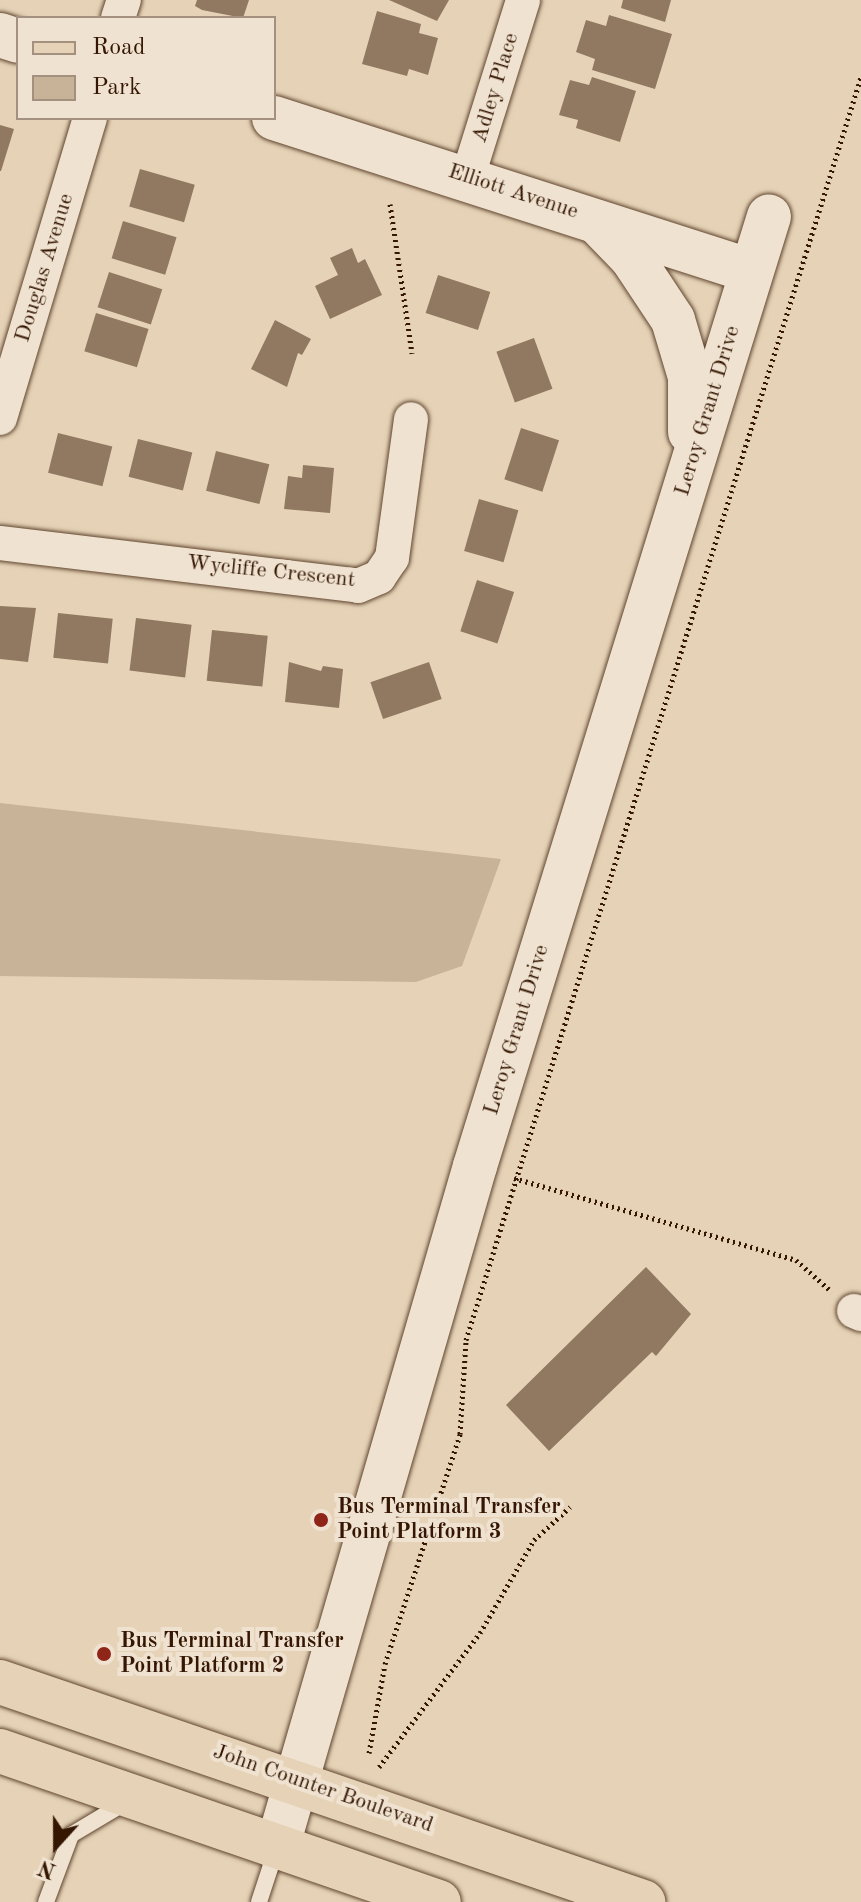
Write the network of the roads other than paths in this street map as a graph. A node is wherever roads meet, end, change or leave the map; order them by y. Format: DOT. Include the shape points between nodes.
graph roads {
  1 [pos="523,0"];
  2 [pos="276,119"];
  3 [pos="89,120"];
  4 [pos="468,176"];
  5 [pos="769,216"];
  6 [pos="592,218"];
  7 [pos="751,271"];
  8 [pos="0,418"];
  9 [pos="411,419"];
  10 [pos="687,479"];
  11 [pos="0,543"];
  12 [pos="0,1682"];
  13 [pos="0,1751"];
  14 [pos="297,1780"];
  15 [pos="131,1800"];
  16 [pos="277,1848"];
  17 [pos="46,1902"];
  18 [pos="259,1902"];
  19 [pos="439,1902"];
  20 [pos="643,1902"];
  1 -- 4 [label="street, Adley Place"];
  2 -- 4 [label="street, Elliott Avenue"];
  3 -- 8 [label="street, Douglas Avenue"];
  4 -- 6 [label="street, Elliott Avenue"];
  5 -- 7 [label="street, Leroy Grant Drive"];
  6 -- 7 [label="street, Elliott Avenue"];
  6 -- 10 [label="street" via="632,258 673,320 684,348 691,408"];
  7 -- 10 [label="street, Leroy Grant Drive"];
  9 -- 11 [label="street, Wycliffe Crescent" via="392,558 379,577 358,586"];
  10 -- 14 [label="street, Leroy Grant Drive" via="475,1166"];
  12 -- 14 [label="main road, John Counter Boulevard"];
  13 -- 15 [label="main road"];
  14 -- 16 [label="street, Leroy Grant Drive"];
  14 -- 20 [label="main road, John Counter Boulevard"];
  15 -- 16 [label="main road"];
  15 -- 17 [label="lane" via="71,1835"];
  16 -- 18 [label="lane"];
  16 -- 19 [label="main road"];
}
